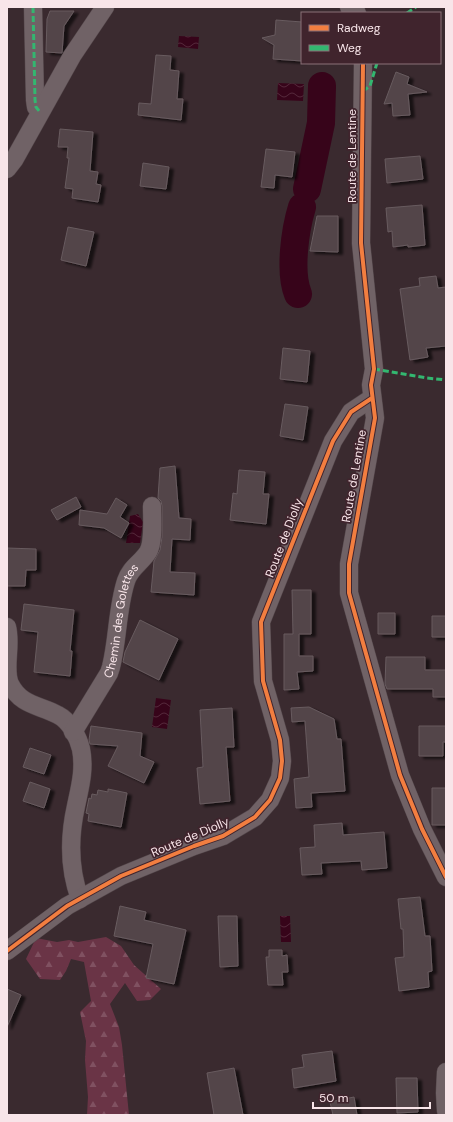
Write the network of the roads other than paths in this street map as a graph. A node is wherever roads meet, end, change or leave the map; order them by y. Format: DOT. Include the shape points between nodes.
graph roads {
  1 [pos="33,7"];
  2 [pos="105,7"];
  3 [pos="363,64"];
  4 [pos="40,112"];
  5 [pos="7,169"];
  6 [pos="372,398"];
  7 [pos="152,506"];
  8 [pos="7,627"];
  9 [pos="73,732"];
  10 [pos="446,877"];
  11 [pos="80,899"];
  12 [pos="7,951"];
  13 [pos="446,1072"];
  14 [pos="446,1111"];
  1 -- 4 [label="street" via="35,100"];
  2 -- 4 [label="street" via="72,56"];
  3 -- 6 [label="street, Route de Lentine" via="362,243 374,369"];
  4 -- 5 [label="street"];
  6 -- 10 [label="street, Route de Lentine" via="375,418 349,564 349,593 400,775 422,829"];
  6 -- 11 [label="street, Route de Diolly" via="351,412 333,441 261,622 263,681 280,740 282,761 280,778 270,800 255,817 223,836 122,876"];
  7 -- 9 [label="street, Chemin des Golettes" via="151,546 126,580 109,673"];
  8 -- 9 [label="street" via="10,642 8,678 13,689 32,705 59,715"];
  9 -- 11 [label="street" via="80,749 83,767 72,826 71,846 73,874"];
  11 -- 12 [label="street, Route de Diolly"];
  13 -- 14 [label="street"];
}
